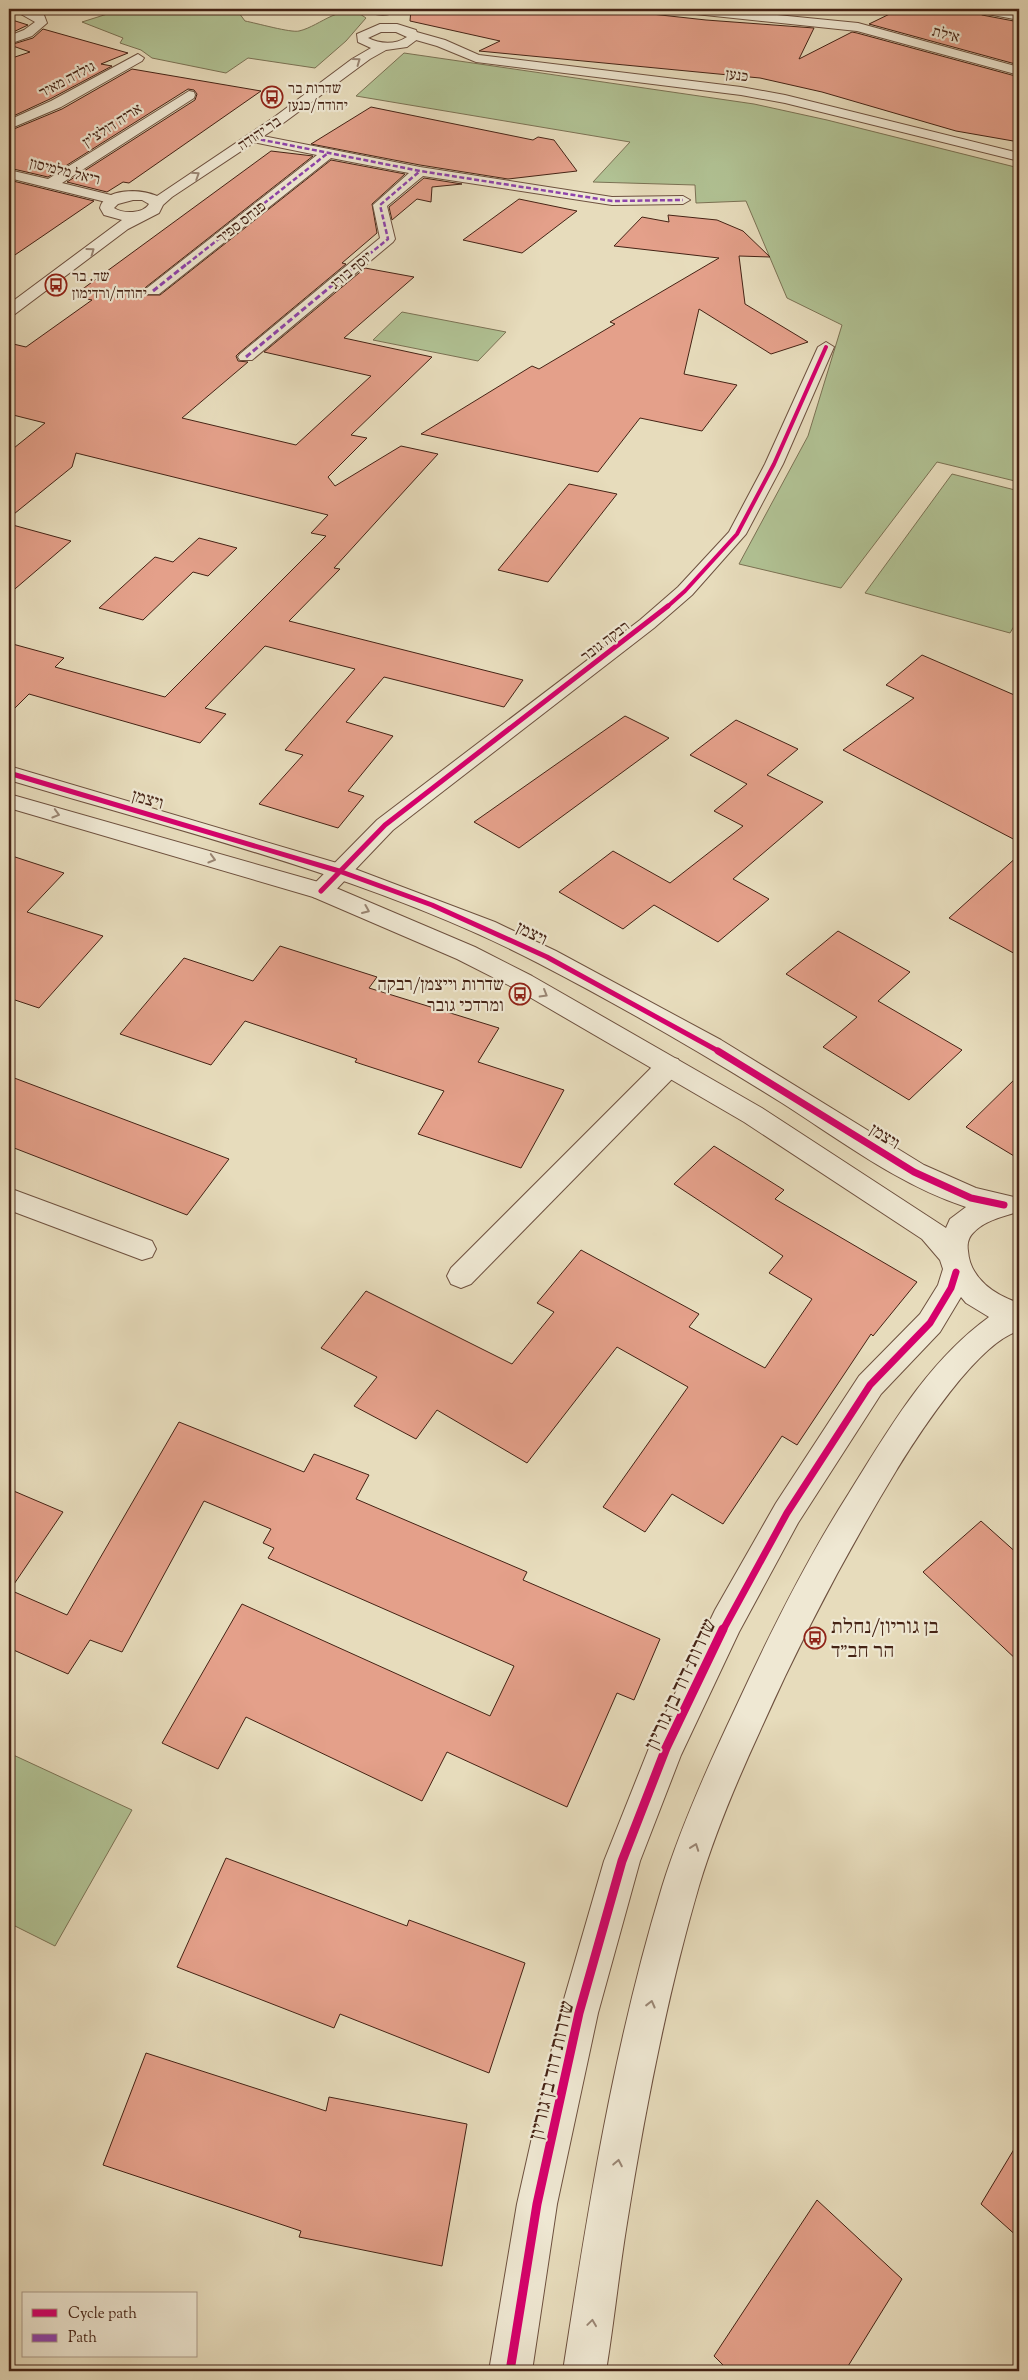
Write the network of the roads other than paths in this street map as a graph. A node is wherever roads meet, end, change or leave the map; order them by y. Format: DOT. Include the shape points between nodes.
graph roads {
  1 [pos="18,9"];
  2 [pos="369,9"];
  3 [pos="686,9"];
  4 [pos="982,9"];
  5 [pos="390,10"];
  6 [pos="404,15"];
  7 [pos="872,15"];
  8 [pos="1019,16"];
  9 [pos="858,27"];
  10 [pos="373,30"];
  11 [pos="409,32"];
  12 [pos="9,40"];
  13 [pos="362,40"];
  14 [pos="402,44"];
  15 [pos="386,46"];
  16 [pos="448,46"];
  17 [pos="138,58"];
  18 [pos="322,71"];
  19 [pos="1019,71"];
  20 [pos="189,95"];
  21 [pos="9,125"];
  22 [pos="253,138"];
  23 [pos="328,153"];
  24 [pos="205,154"];
  25 [pos="1019,157"];
  26 [pos="420,171"];
  27 [pos="9,174"];
  28 [pos="52,183"];
  29 [pos="137,196"];
  30 [pos="683,200"];
  31 [pos="157,203"];
  32 [pos="112,206"];
  33 [pos="141,215"];
  34 [pos="61,254"];
  35 [pos="153,291"];
  36 [pos="9,311"];
  37 [pos="826,347"];
  38 [pos="246,358"];
  39 [pos="9,774"];
  40 [pos="9,801"];
  41 [pos="339,871"];
  42 [pos="321,891"];
  43 [pos="669,1066"];
  44 [pos="9,1200"];
  45 [pos="1012,1205"];
  46 [pos="142,1249"];
  47 [pos="954,1263"];
  48 [pos="461,1276"];
  49 [pos="1019,1315"];
  50 [pos="1019,1319"];
  51 [pos="510,2371"];
  52 [pos="585,2371"];
  1 -- 12 [label="street" via="33,13 41,23 28,33"];
  2 -- 5 [label="street"];
  3 -- 9 [label="street, אילת"];
  4 -- 8 [label="street"];
  5 -- 10 [label="street"];
  6 -- 11 [label="street" via="399,24"];
  7 -- 9 [label="street"];
  9 -- 19 [label="street, אילת"];
  10 -- 11 [label="street, כנען" via="389,28"];
  10 -- 13 [label="street" via="363,34"];
  11 -- 14 [label="street" via="411,40"];
  11 -- 16 [label="street, כנען"];
  13 -- 15 [label="street"];
  13 -- 18 [label="street"];
  14 -- 15 [label="street, כנען"];
  14 -- 16 [label="street, כנען"];
  22 -- 15 [label="street, בר יהודה, one-way" via="362,57"];
  16 -- 25 [label="street, כנען" via="476,58 785,99"];
  17 -- 21 [label="street, גולדה מאיר" via="56,104"];
  20 -- 28 [label="street, אריה דולצ'ין"];
  22 -- 23 [label="street"];
  31 -- 22 [label="street, בר יהודה, one-way"];
  23 -- 26 [label="street"];
  23 -- 35 [label="street, פנחס ספיר"];
  24 -- 29 [label="street" via="152,190"];
  26 -- 30 [label="street" via="612,201"];
  26 -- 38 [label="street, יוסף בורג" via="380,204 388,239"];
  27 -- 28 [label="street, ריאל מלמיסון"];
  28 -- 32 [label="street, ריאל מלמיסון"];
  29 -- 31 [label="street"];
  29 -- 32 [label="street"];
  31 -- 33 [label="street, בר יהודה" via="154,210"];
  32 -- 33 [label="street, ריאל מלמיסון" via="126,216"];
  32 -- 34 [label="street" via="109,216 97,229"];
  36 -- 33 [label="street, one-way"];
  37 -- 41 [label="street, רבקה גובר" via="737,534 686,591 648,624 385,825"];
  39 -- 41 [label="street, ויצמן"];
  40 -- 42 [label="street, one-way"];
  41 -- 42 [label="street, רבקה גובר"];
  41 -- 45 [label="street, ויצמן" via="432,905 547,957 712,1047 914,1172 971,1198"];
  42 -- 43 [label="street, one-way" via="458,949"];
  43 -- 47 [label="street" via="753,1115 932,1231"];
  43 -- 48 [label="street"];
  44 -- 46 [label="street"];
  45 -- 47 [label="street, שדרות דוד בן גוריון" via="987,1208 960,1226 953,1240"];
  47 -- 49 [label="street" via="965,1285 978,1297 993,1307"];
  47 -- 51 [label="street, שדרות דוד בן גוריון" via="951,1288 930,1322 870,1385 787,1513 727,1621 666,1748 622,1861 579,2013 537,2204"];
  52 -- 50 [label="street, one-way" via="606,2223 643,2034 681,1885 722,1775 780,1648 837,1540 915,1413 973,1345 1003,1323"];
}
